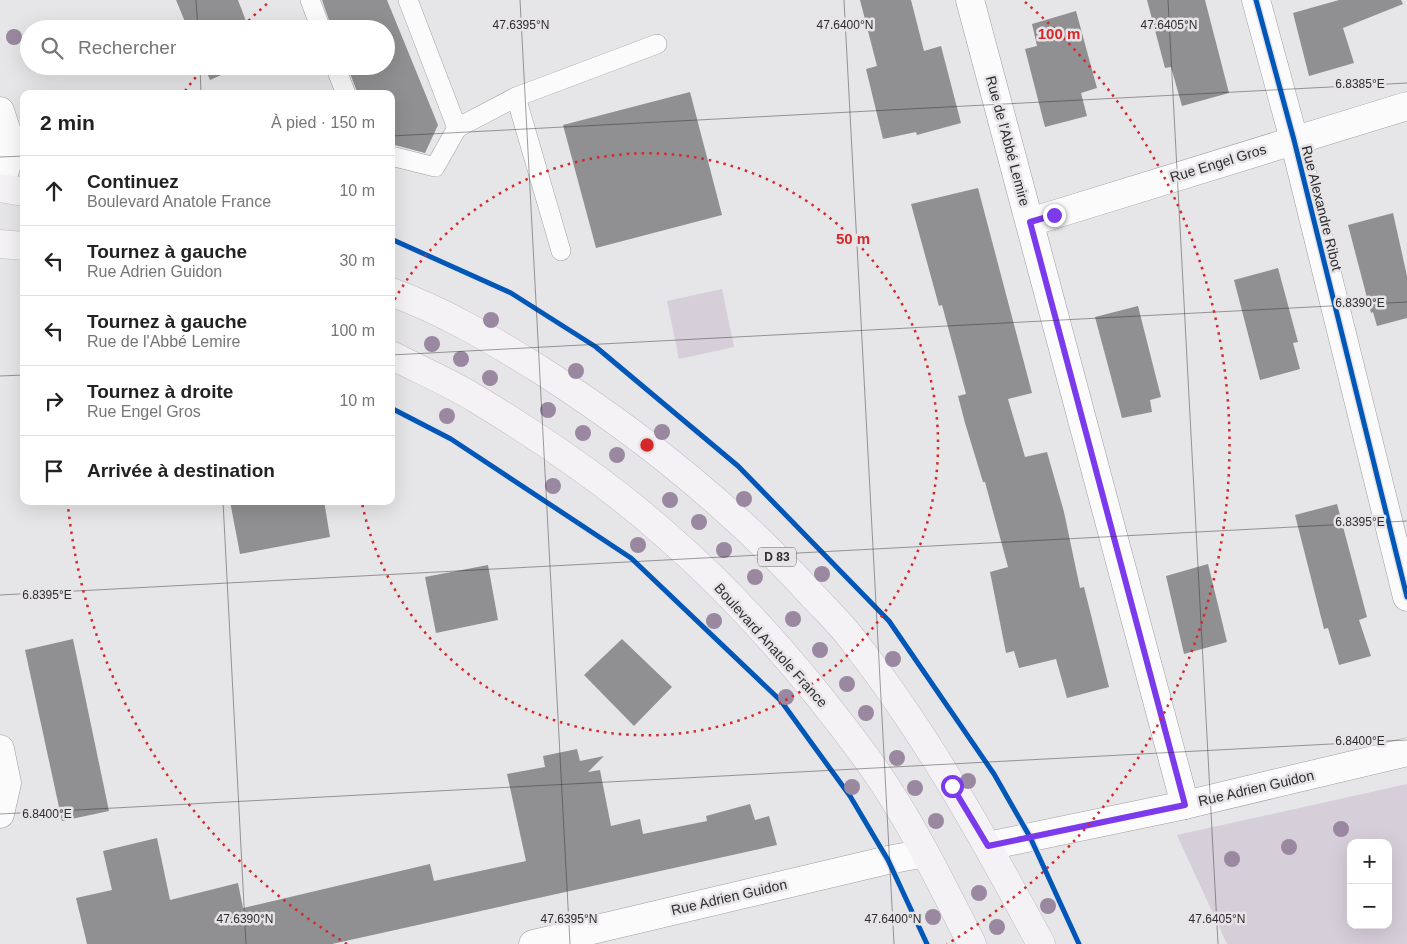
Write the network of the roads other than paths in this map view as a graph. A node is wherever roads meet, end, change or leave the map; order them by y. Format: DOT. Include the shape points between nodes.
graph roads {
  1 [pos="310,0"];
  2 [pos="408,0"];
  3 [pos="970,0"];
  4 [pos="1256,0"];
  5 [pos="318,20"];
  6 [pos="657,44"];
  7 [pos="339,75"];
  8 [pos="344,90"];
  9 [pos="516,97"];
  10 [pos="1407,106"];
  11 [pos="0,111"];
  12 [pos="457,128"];
  13 [pos="1294,140"];
  14 [pos="395,157"];
  15 [pos="0,188"];
  16 [pos="20,191"];
  17 [pos="1030,222"];
  18 [pos="0,244"];
  19 [pos="20,246"];
  20 [pos="561,251"];
  21 [pos="395,294"];
  22 [pos="395,357"];
  23 [pos="1407,597"];
  24 [pos="0,749"];
  25 [pos="1407,752"];
  26 [pos="1185,805"];
  27 [pos="0,814"];
  28 [pos="988,846"];
  29 [pos="925,853"];
  30 [pos="533,944"];
  31 [pos="972,944"];
  32 [pos="1042,944"];
  1 -- 5 [label="lane"];
  2 -- 12 [label="lane"];
  3 -- 17 [label="street, Rue de l'Abbé Lemire"];
  4 -- 13 [label="street, Rue Alexandre Ribot"];
  6 -- 9 [label="lane"];
  7 -- 8 [label="lane"];
  9 -- 12 [label="lane"];
  9 -- 20 [label="lane"];
  10 -- 13 [label="street, Rue Engel Gros"];
  11 -- 15 [label="street" via="12,147"];
  12 -- 14 [label="lane" via="435,167"];
  13 -- 17 [label="street, Rue Engel Gros"];
  13 -- 23 [label="street, Rue Alexandre Ribot"];
  15 -- 16 [label="main road"];
  17 -- 26 [label="street, Rue de l'Abbé Lemire"];
  18 -- 19 [label="main road"];
  21 -- 28 [label="main road, D 83" via="496,342 584,398 711,494 785,565 854,641 919,731"];
  22 -- 29 [label="main road, Boulevard Anatole France" via="476,398 566,457 667,535 740,607 811,688 871,765"];
  24 -- 27 [label="street" via="7,783"];
  25 -- 26 [label="street, Rue Adrien Guidon"];
  26 -- 28 [label="street, Rue Adrien Guidon"];
  28 -- 32 [label="main road, D 83"];
  29 -- 30 [label="street, Rue Adrien Guidon"];
  29 -- 31 [label="main road, Boulevard Anatole France"];
}
